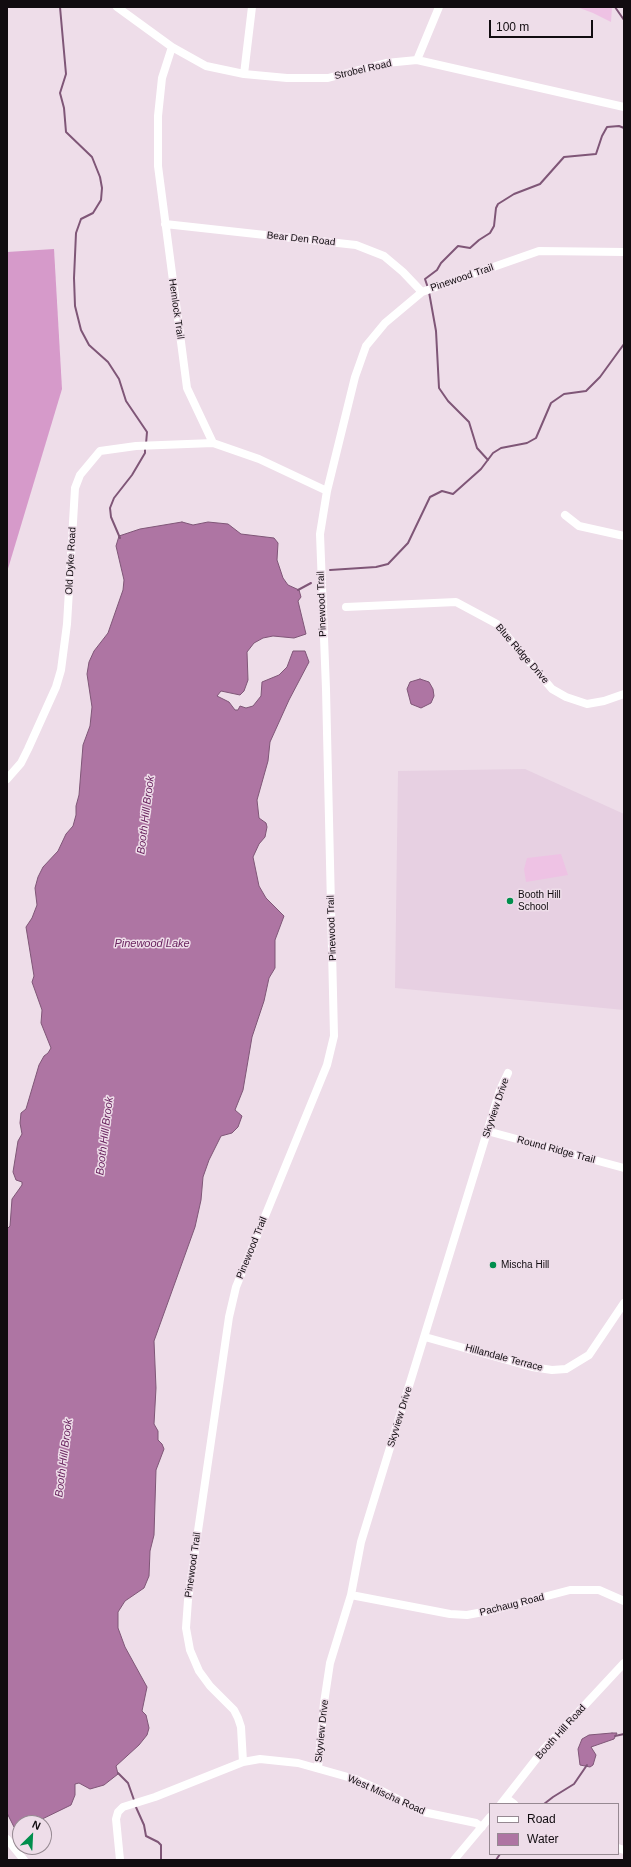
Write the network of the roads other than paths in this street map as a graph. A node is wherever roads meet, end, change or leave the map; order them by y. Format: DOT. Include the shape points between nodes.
graph roads {
  1 [pos="117,7"];
  2 [pos="252,7"];
  3 [pos="439,7"];
  4 [pos="172,47"];
  5 [pos="417,60"];
  6 [pos="244,74"];
  7 [pos="624,107"];
  8 [pos="165,224"];
  9 [pos="624,252"];
  10 [pos="427,290"];
  11 [pos="213,442"];
  12 [pos="327,491"];
  13 [pos="565,515"];
  14 [pos="624,536"];
  15 [pos="346,607"];
  16 [pos="624,694"];
  17 [pos="7,779"];
  18 [pos="508,1073"];
  19 [pos="487,1131"];
  20 [pos="624,1168"];
  21 [pos="624,1303"];
  22 [pos="425,1337"];
  23 [pos="350,1595"];
  24 [pos="624,1601"];
  25 [pos="624,1663"];
  26 [pos="243,1762"];
  27 [pos="318,1768"];
  28 [pos="504,1801"];
  29 [pos="489,1819"];
  30 [pos="482,1827"];
  31 [pos="7,1838"];
  32 [pos="24,1860"];
  33 [pos="120,1860"];
  34 [pos="454,1860"];
  1 -- 4 [label="street, Strobel Road"];
  2 -- 6 [label="street"];
  3 -- 5 [label="street"];
  4 -- 6 [label="street, Strobel Road" via="206,66"];
  4 -- 8 [label="street, Hemlock Trail" via="162,78 158,116 158,166"];
  5 -- 6 [label="street, Strobel Road" via="386,62 328,78"];
  5 -- 7 [label="street, Strobel Road"];
  8 -- 10 [label="street, Bear Den Road" via="356,246 384,256"];
  8 -- 11 [label="street, Hemlock Trail" via="187,388"];
  9 -- 10 [label="street, Pinewood Trail" via="539,251"];
  10 -- 12 [label="street, Pinewood Trail" via="386,323 366,346 355,377"];
  11 -- 12 [label="street" via="258,459"];
  11 -- 17 [label="street, Old Dyke Road" via="136,446 100,451 80,475 75,488 68,624 61,670 28,749"];
  12 -- 26 [label="street, Pinewood Trail" via="320,534 334,1036 327,1065 234,1293 186,1628 190,1650 197,1666 210,1686 234,1710 238,1718"];
  13 -- 14 [label="street" via="579,526"];
  15 -- 16 [label="street, Blue Ridge Drive" via="456,602 497,624 552,689 566,697 586,704"];
  18 -- 19 [label="street, Skyview Drive"];
  19 -- 20 [label="street, Round Ridge Trail"];
  19 -- 22 [label="street, Skyview Drive"];
  21 -- 22 [label="street, Hillandale Terrace" via="589,1355 566,1369 532,1367"];
  22 -- 23 [label="street, Skyview Drive" via="361,1542"];
  23 -- 24 [label="street, Pachaug Road" via="467,1615 570,1590 599,1590"];
  23 -- 27 [label="street, Skyview Drive" via="330,1663"];
  25 -- 28 [label="street, Booth Hill Road" via="544,1749"];
  26 -- 27 [label="street, West Mischa Road" via="274,1760 298,1762"];
  26 -- 33 [label="street, West Mischa Road" via="123,1807 116,1818"];
  27 -- 30 [label="street, West Mischa Road" via="355,1779 423,1812 476,1823"];
  29 -- 30 [label="street"];
  30 -- 34 [label="street"];
  31 -- 32 [label="street"];
}
